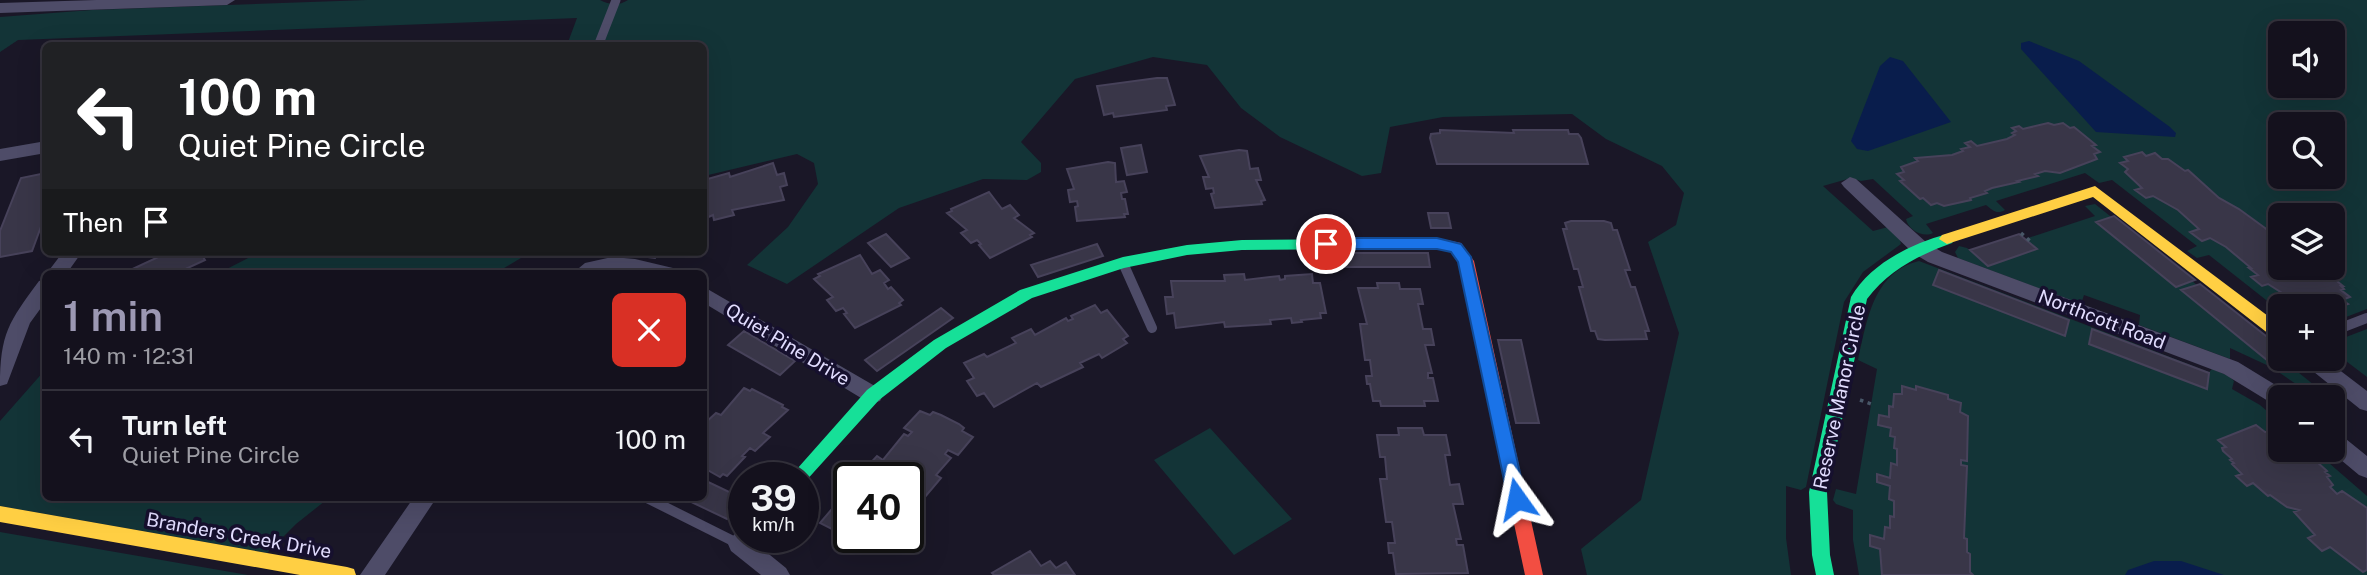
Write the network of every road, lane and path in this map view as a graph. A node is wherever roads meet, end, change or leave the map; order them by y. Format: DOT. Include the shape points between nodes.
graph roads {
  1 [pos="226,0"];
  2 [pos="616,0"];
  3 [pos="0,8"];
  4 [pos="600,42"];
  5 [pos="42,148"];
  6 [pos="0,155"];
  7 [pos="1850,183"];
  8 [pos="1920,248"];
  9 [pos="73,256"];
  10 [pos="1122,263"];
  11 [pos="60,270"];
  12 [pos="588,270"];
  13 [pos="647,270"];
  14 [pos="42,292"];
  15 [pos="707,296"];
  16 [pos="2367,318"];
  17 [pos="2268,325"];
  18 [pos="2345,326"];
  19 [pos="1152,328"];
  20 [pos="2326,371"];
  21 [pos="0,379"];
  22 [pos="2268,391"];
  23 [pos="873,395"];
  24 [pos="2367,403"];
  25 [pos="2345,451"];
  26 [pos="813,462"];
  27 [pos="2367,469"];
  28 [pos="423,501"];
  29 [pos="654,501"];
  30 [pos="0,514"];
  31 [pos="728,535"];
  32 [pos="755,553"];
  33 [pos="347,575"];
  34 [pos="372,575"];
  35 [pos="778,575"];
  36 [pos="1534,575"];
  37 [pos="1825,575"];
  1 -- 3 [label="street"];
  2 -- 4 [label="lane"];
  5 -- 6 [label="street"];
  7 -- 8 [label="street, Northcott Road"];
  8 -- 17 [label="street, Reserve Manor Circle" via="2095,191"];
  8 -- 22 [label="street, Northcott Road" via="2231,368"];
  8 -- 37 [label="street, Reserve Manor Circle" via="1874,276 1859,298 1818,492"];
  9 -- 11 [label="street"];
  10 -- 19 [label="lane"];
  10 -- 23 [label="street" via="1026,294 940,344"];
  10 -- 36 [label="street" via="1242,245 1437,243 1456,247 1466,261"];
  12 -- 13 [label="street" via="610,264"];
  14 -- 21 [label="street" via="21,321"];
  15 -- 23 [label="street, Quiet Pine Drive"];
  16 -- 18 [label="lane"];
  20 -- 24 [label="street"];
  23 -- 26 [label="street"];
  25 -- 27 [label="street"];
  28 -- 34 [label="street"];
  29 -- 31 [label="lane"];
  30 -- 33 [label="street, Branders Creek Drive"];
  32 -- 35 [label="street"];
}
